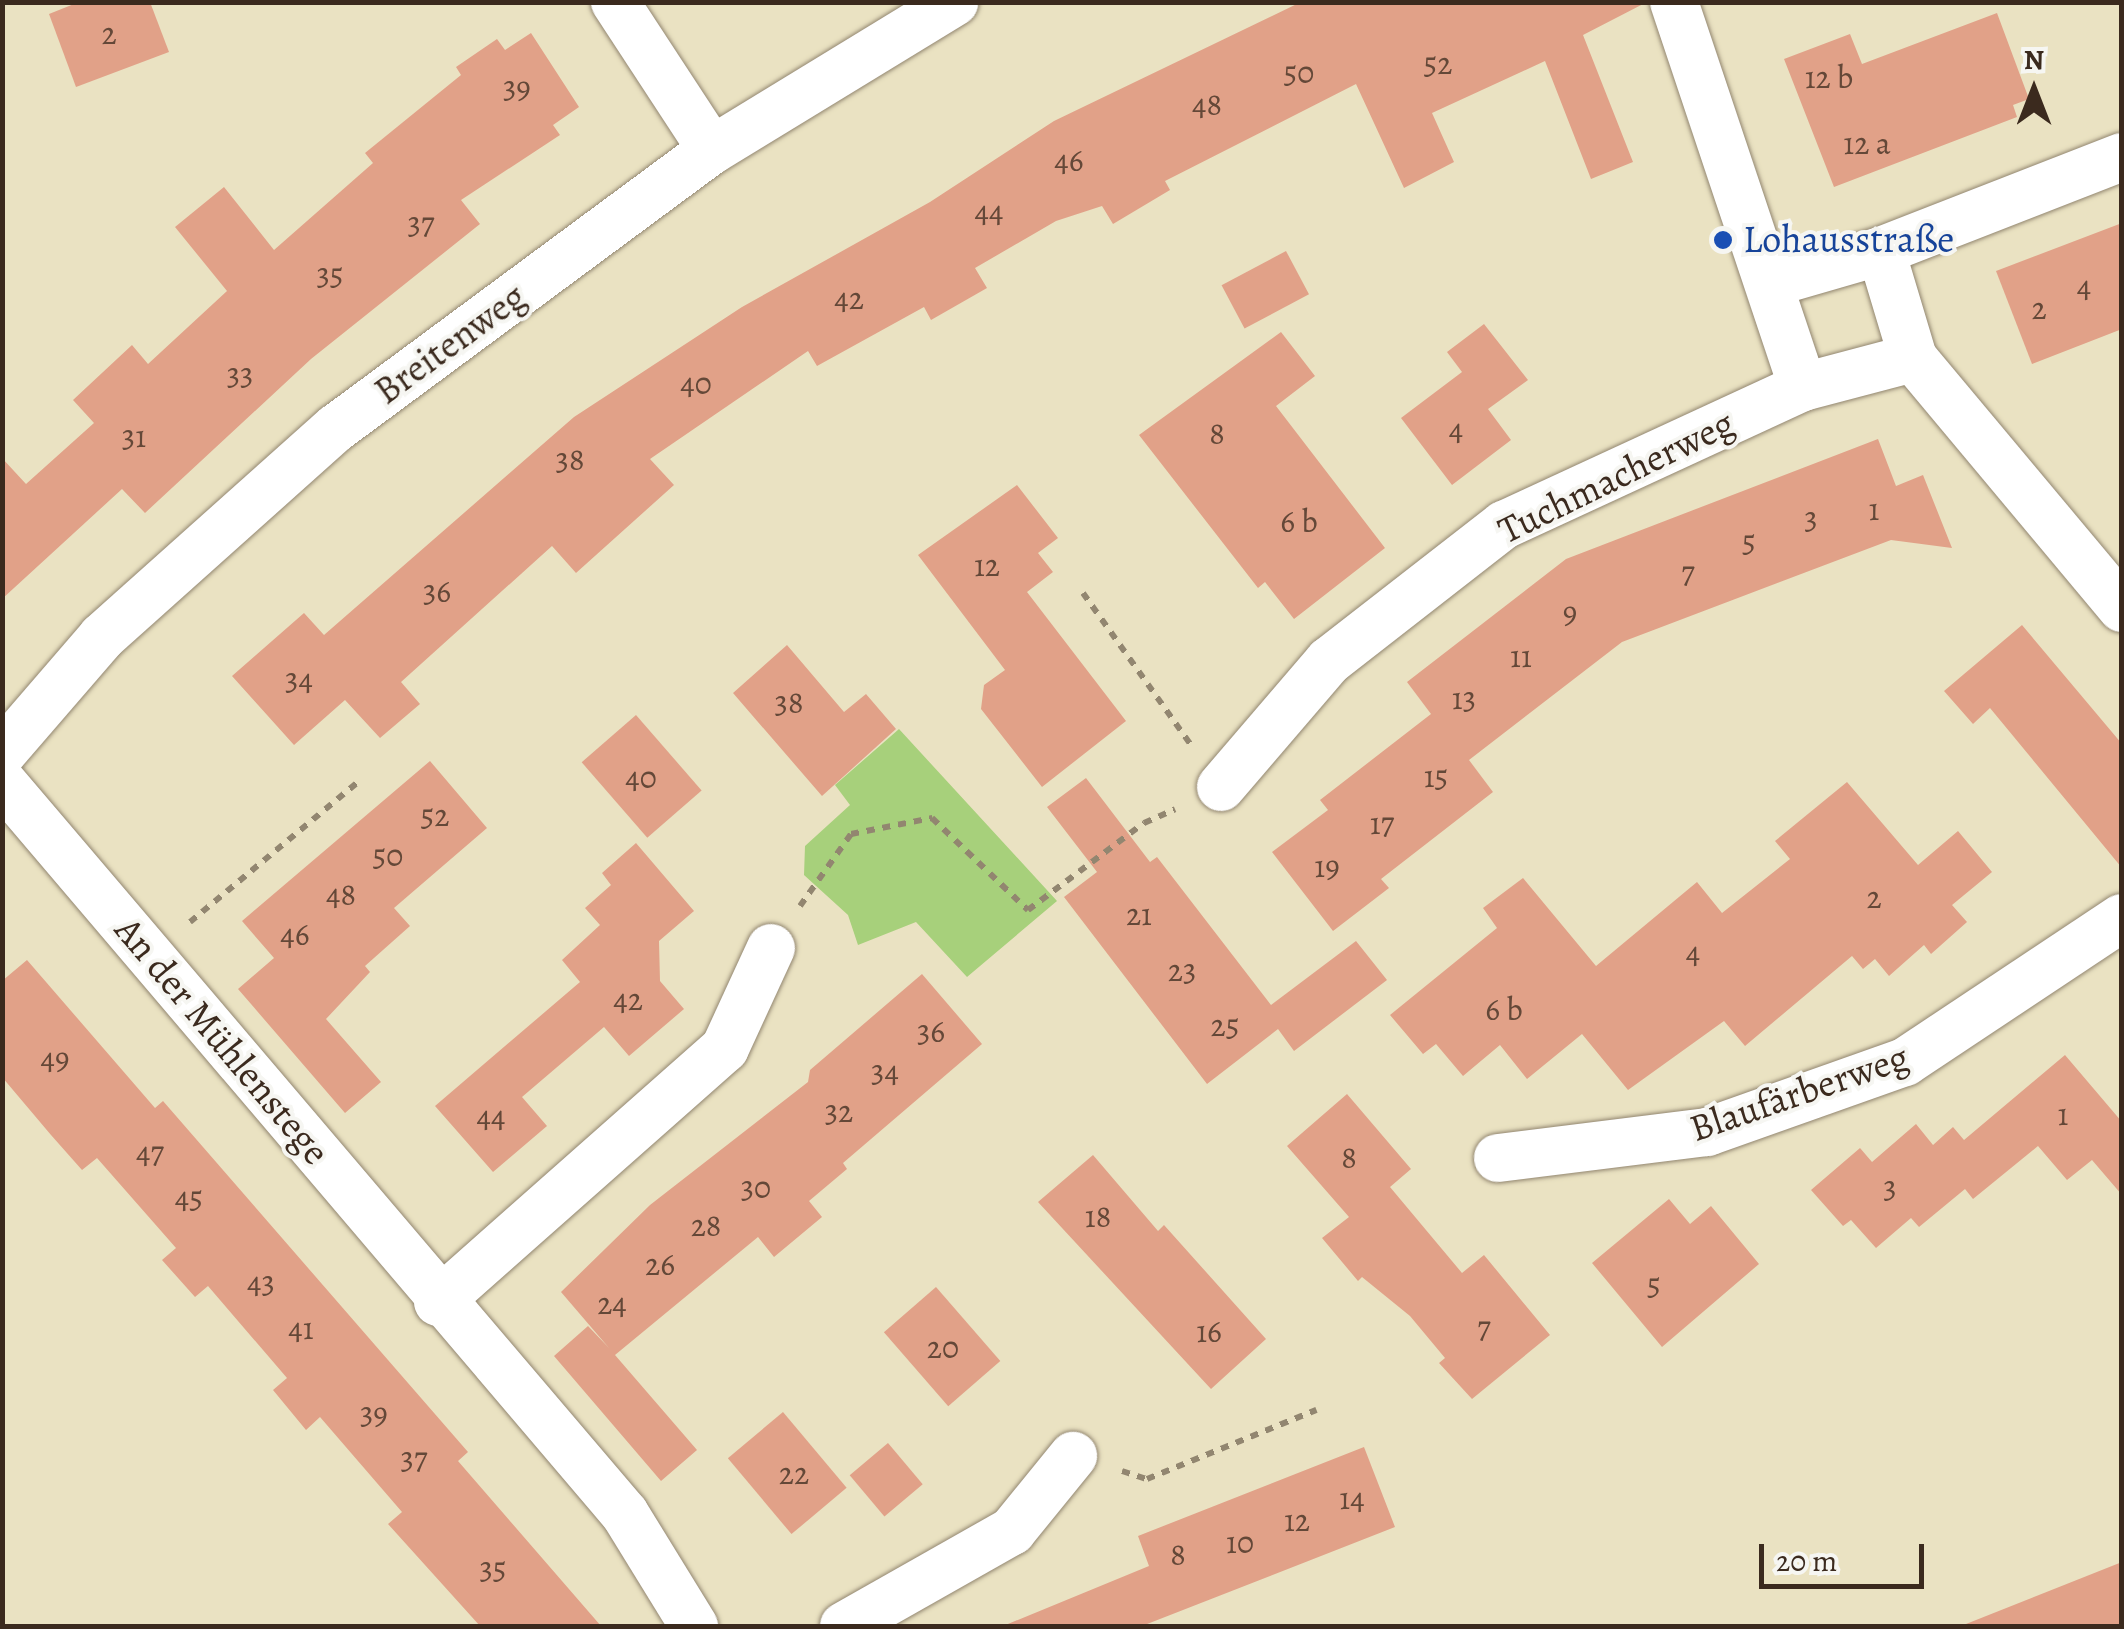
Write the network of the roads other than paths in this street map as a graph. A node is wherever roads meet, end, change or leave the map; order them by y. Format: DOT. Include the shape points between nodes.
graph roads {
  1 [pos="615,2"];
  2 [pos="954,2"];
  3 [pos="1674,2"];
  4 [pos="712,150"];
  5 [pos="2122,156"];
  6 [pos="1881,252"];
  7 [pos="1771,283"];
  8 [pos="1913,358"];
  9 [pos="1803,388"];
  10 [pos="2122,608"];
  11 [pos="2,754"];
  12 [pos="2,782"];
  13 [pos="1221,787"];
  14 [pos="2122,918"];
  15 [pos="771,948"];
  16 [pos="1498,1158"];
  17 [pos="438,1302"];
  18 [pos="1073,1456"];
  19 [pos="694,1626"];
  20 [pos="844,1626"];
  1 -- 4 [label="street"];
  2 -- 4 [label="street, Breitenweg"];
  3 -- 7 [label="street"];
  4 -- 11 [label="street, Breitenweg" via="336,428 102,638"];
  5 -- 6 [label="street"];
  6 -- 7 [label="street"];
  6 -- 8 [label="street"];
  7 -- 9 [label="street"];
  8 -- 9 [label="street"];
  8 -- 10 [label="street"];
  9 -- 13 [label="street, Tuchmacherweg" via="1504,525 1329,661"];
  12 -- 17 [label="street, An der Mühlenstege"];
  14 -- 16 [label="street, Blaufärberweg" via="1906,1062 1708,1132"];
  15 -- 17 [label="street" via="725,1048"];
  17 -- 19 [label="street, An der Mühlenstege" via="625,1514"];
  18 -- 20 [label="street" via="1012,1530"];
}
